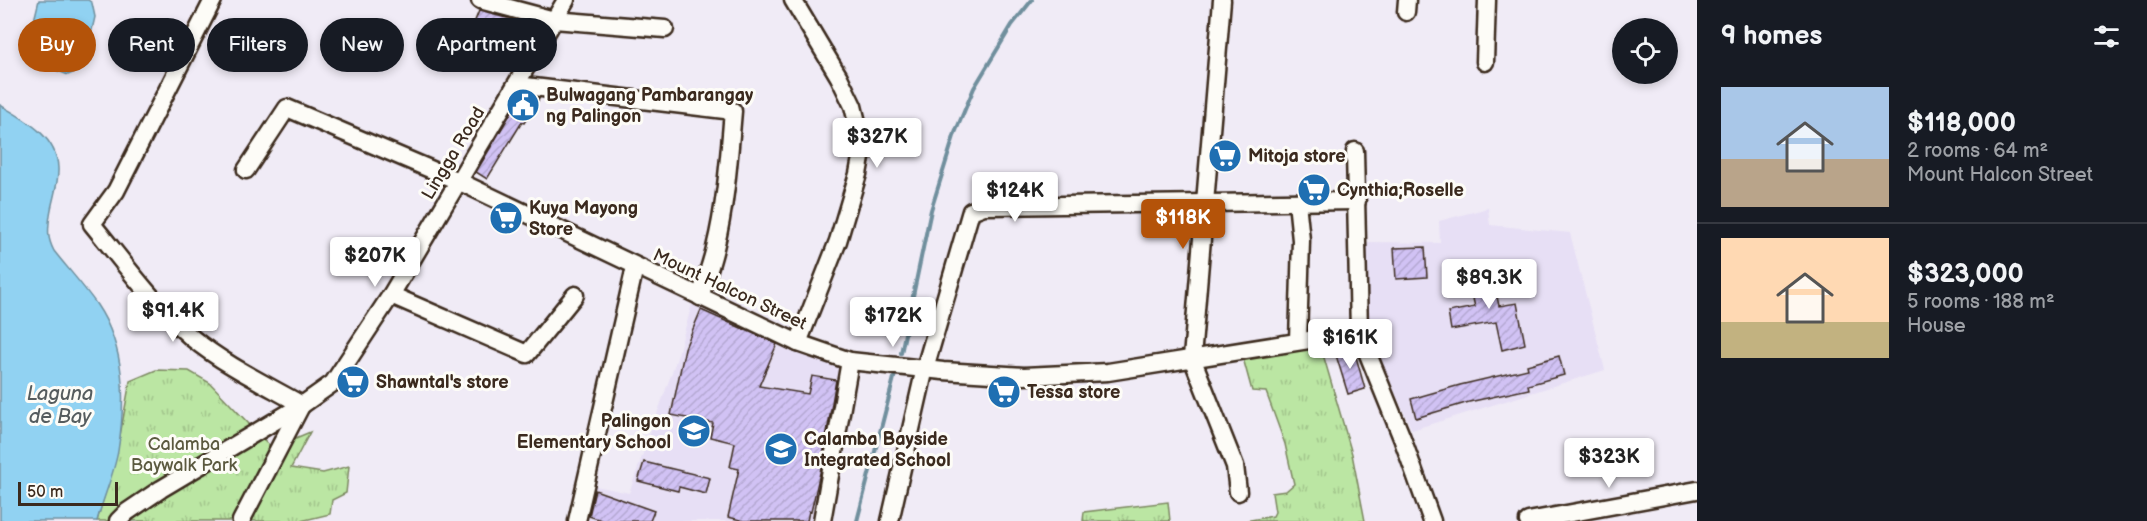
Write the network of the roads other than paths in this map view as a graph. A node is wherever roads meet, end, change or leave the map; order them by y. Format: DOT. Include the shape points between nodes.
graph roads {
  1 [pos="213,0"];
  2 [pos="480,0"];
  3 [pos="566,0"];
  4 [pos="793,0"];
  5 [pos="1222,0"];
  6 [pos="1487,0"];
  7 [pos="547,18"];
  8 [pos="555,18"];
  9 [pos="557,20"];
  10 [pos="665,29"];
  11 [pos="1485,62"];
  12 [pos="524,72"];
  13 [pos="517,85"];
  14 [pos="1355,151"];
  15 [pos="246,170"];
  16 [pos="458,181"];
  17 [pos="1357,201"];
  18 [pos="1297,202"];
  19 [pos="1204,203"];
  20 [pos="636,267"];
  21 [pos="391,295"];
  22 [pos="575,295"];
  23 [pos="700,297"];
  24 [pos="1359,332"];
  25 [pos="1298,341"];
  26 [pos="798,343"];
  27 [pos="1192,358"];
  28 [pos="850,362"];
  29 [pos="925,368"];
  30 [pos="302,405"];
  31 [pos="1697,490"];
  32 [pos="1238,492"];
  33 [pos="118,521"];
  34 [pos="241,521"];
  35 [pos="577,521"];
  36 [pos="822,521"];
  37 [pos="890,521"];
  38 [pos="1432,521"];
  39 [pos="1528,521"];
  1 -- 30 [label="street" via="116,191 92,224 157,303 193,338 240,371"];
  2 -- 7 [label="street"];
  3 -- 8 [label="street, Lingga Road"];
  4 -- 26 [label="street" via="853,106 862,147 838,242"];
  5 -- 19 [label="street"];
  6 -- 11 [label="street"];
  9 -- 10 [label="street"];
  12 -- 13 [label="street, Lingga Road"];
  13 -- 16 [label="street, Lingga Road"];
  13 -- 23 [label="street" via="733,111 722,213"];
  14 -- 17 [label="street"];
  15 -- 16 [label="street, Mount Halcon Street" via="287,108"];
  16 -- 20 [label="street, Mount Halcon Street"];
  16 -- 21 [label="street, Lingga Road"];
  17 -- 18 [label="street"];
  17 -- 24 [label="street"];
  18 -- 19 [label="street"];
  18 -- 25 [label="street" via="1301,240"];
  19 -- 27 [label="street"];
  19 -- 29 [label="street" via="984,206 971,211"];
  20 -- 23 [label="street, Mount Halcon Street"];
  20 -- 35 [label="street"];
  21 -- 22 [label="street" via="527,354"];
  21 -- 30 [label="street, Lingga Road" via="333,383"];
  23 -- 26 [label="street, Mount Halcon Street"];
  24 -- 25 [label="street, Mount Halcon Street"];
  24 -- 38 [label="street"];
  25 -- 27 [label="street, Mount Halcon Street"];
  26 -- 28 [label="street, Mount Halcon Street"];
  27 -- 29 [label="street, Mount Halcon Street" via="1108,372 1024,376"];
  27 -- 32 [label="street" via="1235,466"];
  28 -- 29 [label="street, Mount Halcon Street"];
  28 -- 36 [label="street"];
  29 -- 37 [label="street"];
  30 -- 33 [label="street, Lingga Road" via="161,489"];
  30 -- 34 [label="street"];
  31 -- 39 [label="street"];
}
